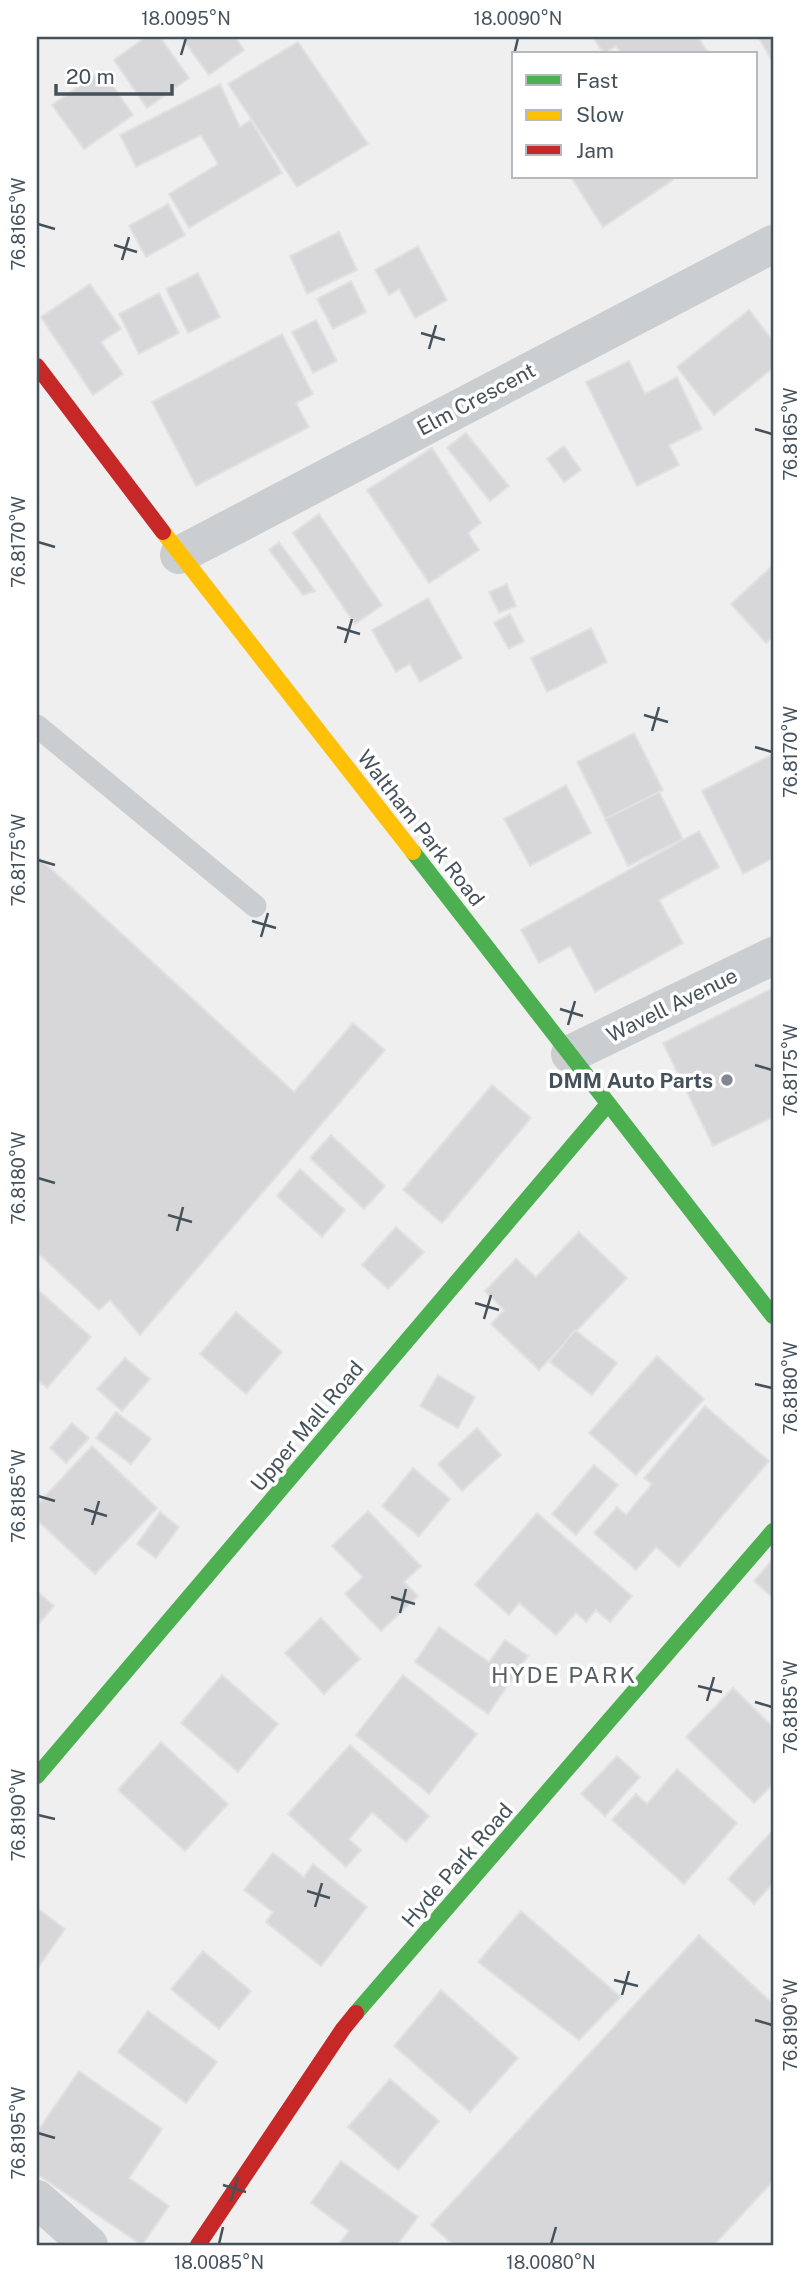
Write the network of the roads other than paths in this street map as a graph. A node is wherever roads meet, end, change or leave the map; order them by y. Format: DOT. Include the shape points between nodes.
graph roads {
  1 [pos="773,244"];
  2 [pos="37,366"];
  3 [pos="179,555"];
  4 [pos="37,726"];
  5 [pos="255,906"];
  6 [pos="773,956"];
  7 [pos="570,1054"];
  8 [pos="608,1104"];
  9 [pos="773,1316"];
  10 [pos="773,1531"];
  11 [pos="37,1776"];
  12 [pos="37,2199"];
  13 [pos="89,2245"];
  14 [pos="198,2245"];
  1 -- 3 [label="street, Elm Crescent"];
  2 -- 3 [label="street, Waltham Park Road"];
  3 -- 7 [label="street, Waltham Park Road"];
  4 -- 5 [label="lane"];
  6 -- 7 [label="street, Wavell Avenue"];
  7 -- 8 [label="street, Waltham Park Road"];
  8 -- 9 [label="street, Waltham Park Road"];
  8 -- 11 [label="street, Upper Mall Road"];
  10 -- 14 [label="street, Hyde Park Road" via="343,2029"];
  12 -- 13 [label="street"];
}
